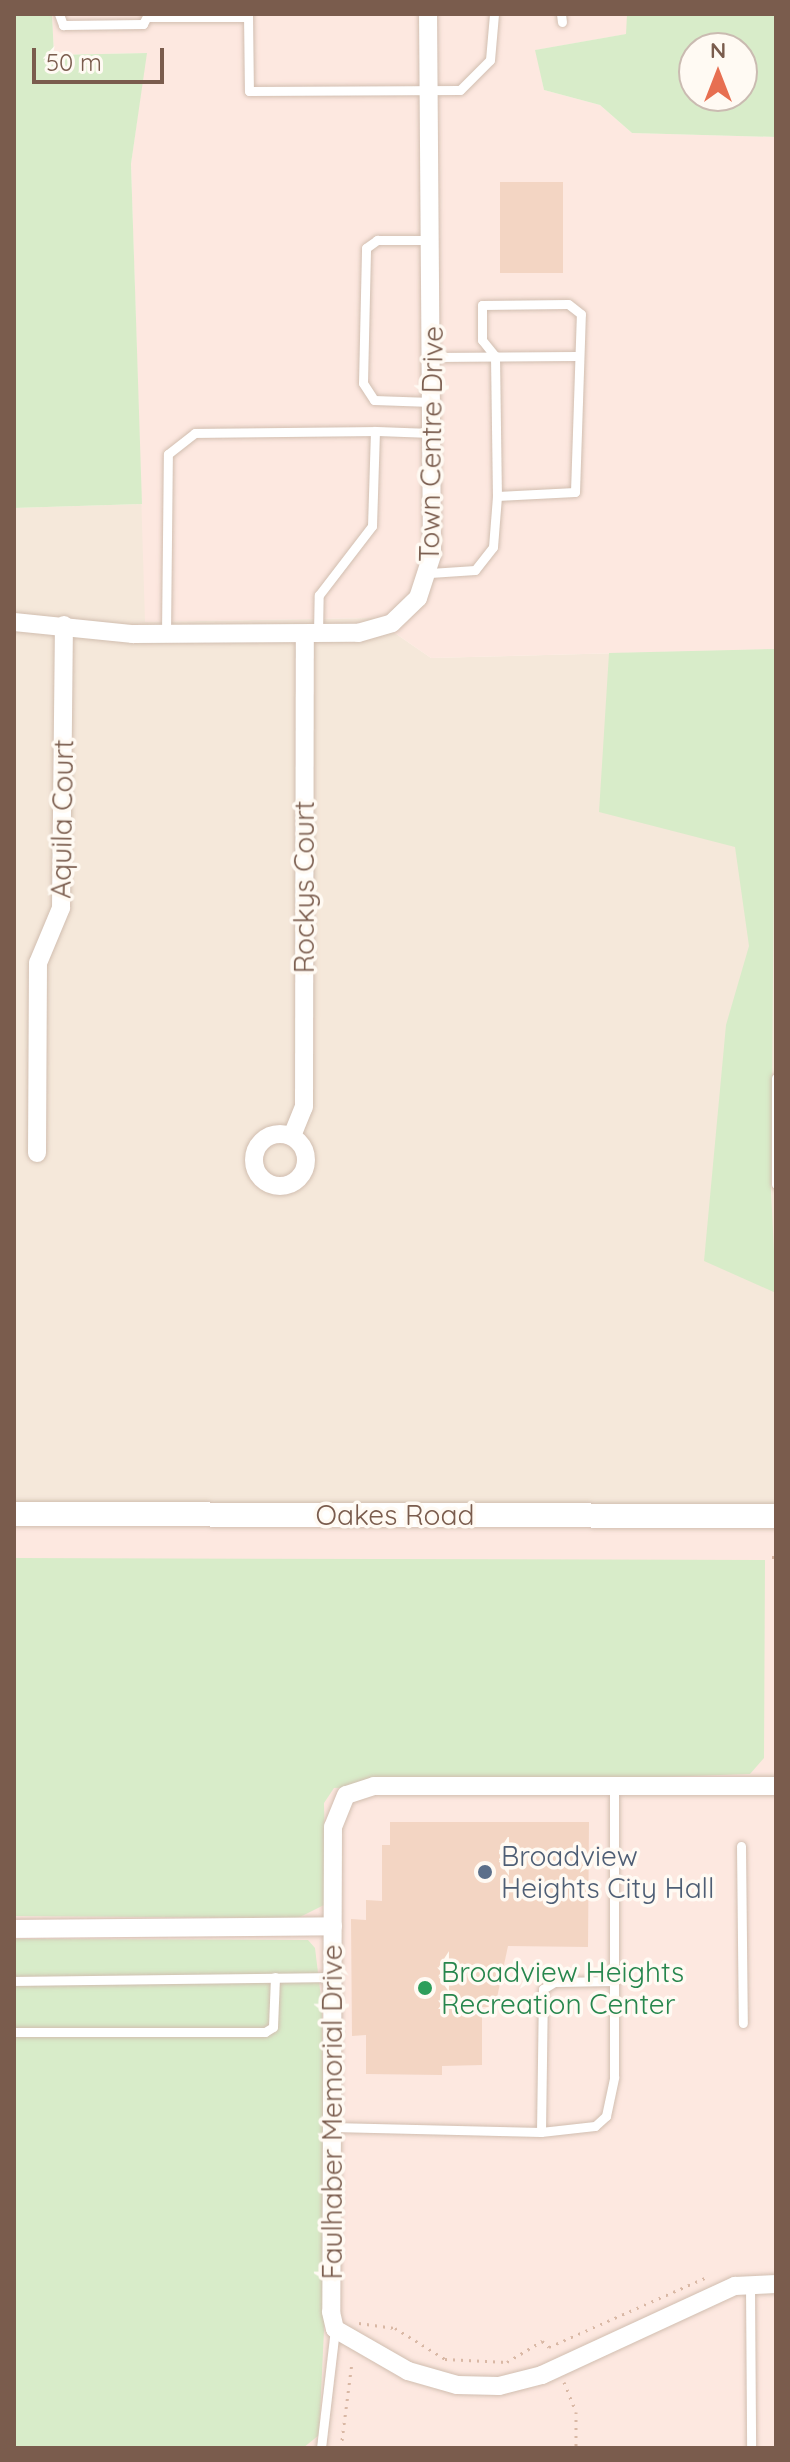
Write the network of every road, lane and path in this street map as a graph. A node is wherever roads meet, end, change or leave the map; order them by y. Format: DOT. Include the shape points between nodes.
graph roads {
  1 [pos="59,14"];
  2 [pos="428,14"];
  3 [pos="494,14"];
  4 [pos="148,15"];
  5 [pos="248,15"];
  6 [pos="429,89"];
  7 [pos="432,240"];
  8 [pos="495,356"];
  9 [pos="577,356"];
  10 [pos="432,357"];
  11 [pos="433,402"];
  12 [pos="375,431"];
  13 [pos="433,433"];
  14 [pos="497,496"];
  15 [pos="430,573"];
  16 [pos="14,622"];
  17 [pos="64,625"];
  18 [pos="311,634"];
  19 [pos="166,635"];
  20 [pos="776,1078"];
  21 [pos="292,1136"];
  22 [pos="37,1153"];
  23 [pos="776,1184"];
  24 [pos="14,1514"];
  25 [pos="776,1516"];
  26 [pos="614,1784"];
  27 [pos="776,1786"];
  28 [pos="741,1846"];
  29 [pos="333,1926"];
  30 [pos="14,1929"];
  31 [pos="275,1977"];
  32 [pos="333,1977"];
  33 [pos="14,1981"];
  34 [pos="615,1981"];
  35 [pos="743,2023"];
  36 [pos="14,2032"];
  37 [pos="332,2127"];
  38 [pos="541,2132"];
  39 [pos="725,2273"];
  40 [pos="776,2284"];
  41 [pos="750,2285"];
  42 [pos="363,2319"];
  43 [pos="335,2329"];
  44 [pos="352,2362"];
  45 [pos="561,2376"];
  46 [pos="321,2448"];
  47 [pos="341,2448"];
  48 [pos="576,2448"];
  49 [pos="751,2448"];
  1 -- 4 [label="lane" via="63,25 143,24"];
  2 -- 6 [label="street, Town Centre Drive"];
  3 -- 6 [label="lane" via="490,60 478,78 460,90"];
  4 -- 5 [label="lane"];
  5 -- 6 [label="lane" via="249,91"];
  6 -- 7 [label="street, Town Centre Drive"];
  7 -- 10 [label="street, Town Centre Drive"];
  7 -- 11 [label="lane" via="377,240 366,248 363,383 374,400"];
  8 -- 9 [label="lane"];
  8 -- 9 [label="lane" via="482,340 482,305 568,304 581,314"];
  8 -- 10 [label="lane"];
  8 -- 14 [label="lane"];
  9 -- 14 [label="lane" via="575,492"];
  10 -- 11 [label="street, Town Centre Drive"];
  11 -- 13 [label="street, Town Centre Drive"];
  12 -- 13 [label="lane"];
  12 -- 18 [label="lane" via="372,526 319,595"];
  12 -- 19 [label="lane" via="195,433 168,454"];
  13 -- 15 [label="street, Town Centre Drive"];
  14 -- 15 [label="lane" via="493,547 475,570"];
  15 -- 18 [label="street, Town Centre Drive" via="392,623"];
  16 -- 17 [label="street, Town Centre Drive"];
  17 -- 19 [label="street, Town Centre Drive"];
  17 -- 22 [label="street, Aquila Court" via="61,908 38,963"];
  18 -- 19 [label="street, Town Centre Drive"];
  18 -- 21 [label="street, Rockys Court" via="304,1107"];
  20 -- 23 [label="lane"];
  24 -- 25 [label="street, Oakes Road"];
  26 -- 27 [label="street"];
  26 -- 29 [label="street" via="374,1786 346,1795 333,1827"];
  26 -- 34 [label="lane"];
  28 -- 35 [label="lane"];
  29 -- 30 [label="street, Faulhaber Memorial Drive"];
  29 -- 32 [label="street, Faulhaber Memorial Drive"];
  31 -- 32 [label="lane"];
  31 -- 33 [label="lane"];
  31 -- 36 [label="lane" via="273,2027 265,2032"];
  32 -- 37 [label="street, Faulhaber Memorial Drive"];
  34 -- 38 [label="lane" via="614,2077 606,2116 595,2126"];
  34 -- 38 [label="lane" via="554,1982 543,1989"];
  37 -- 38 [label="lane"];
  37 -- 43 [label="street, Faulhaber Memorial Drive"];
  39 -- 42 [label="path" via="549,2347 542,2341 507,2362 445,2359 395,2328"];
  40 -- 41 [label="street"];
  41 -- 43 [label="street" via="668,2311 542,2375 499,2386 457,2385 408,2371"];
  41 -- 49 [label="lane"];
  43 -- 46 [label="lane"];
  44 -- 47 [label="path"];
  45 -- 48 [label="path" via="576,2412"];
}
